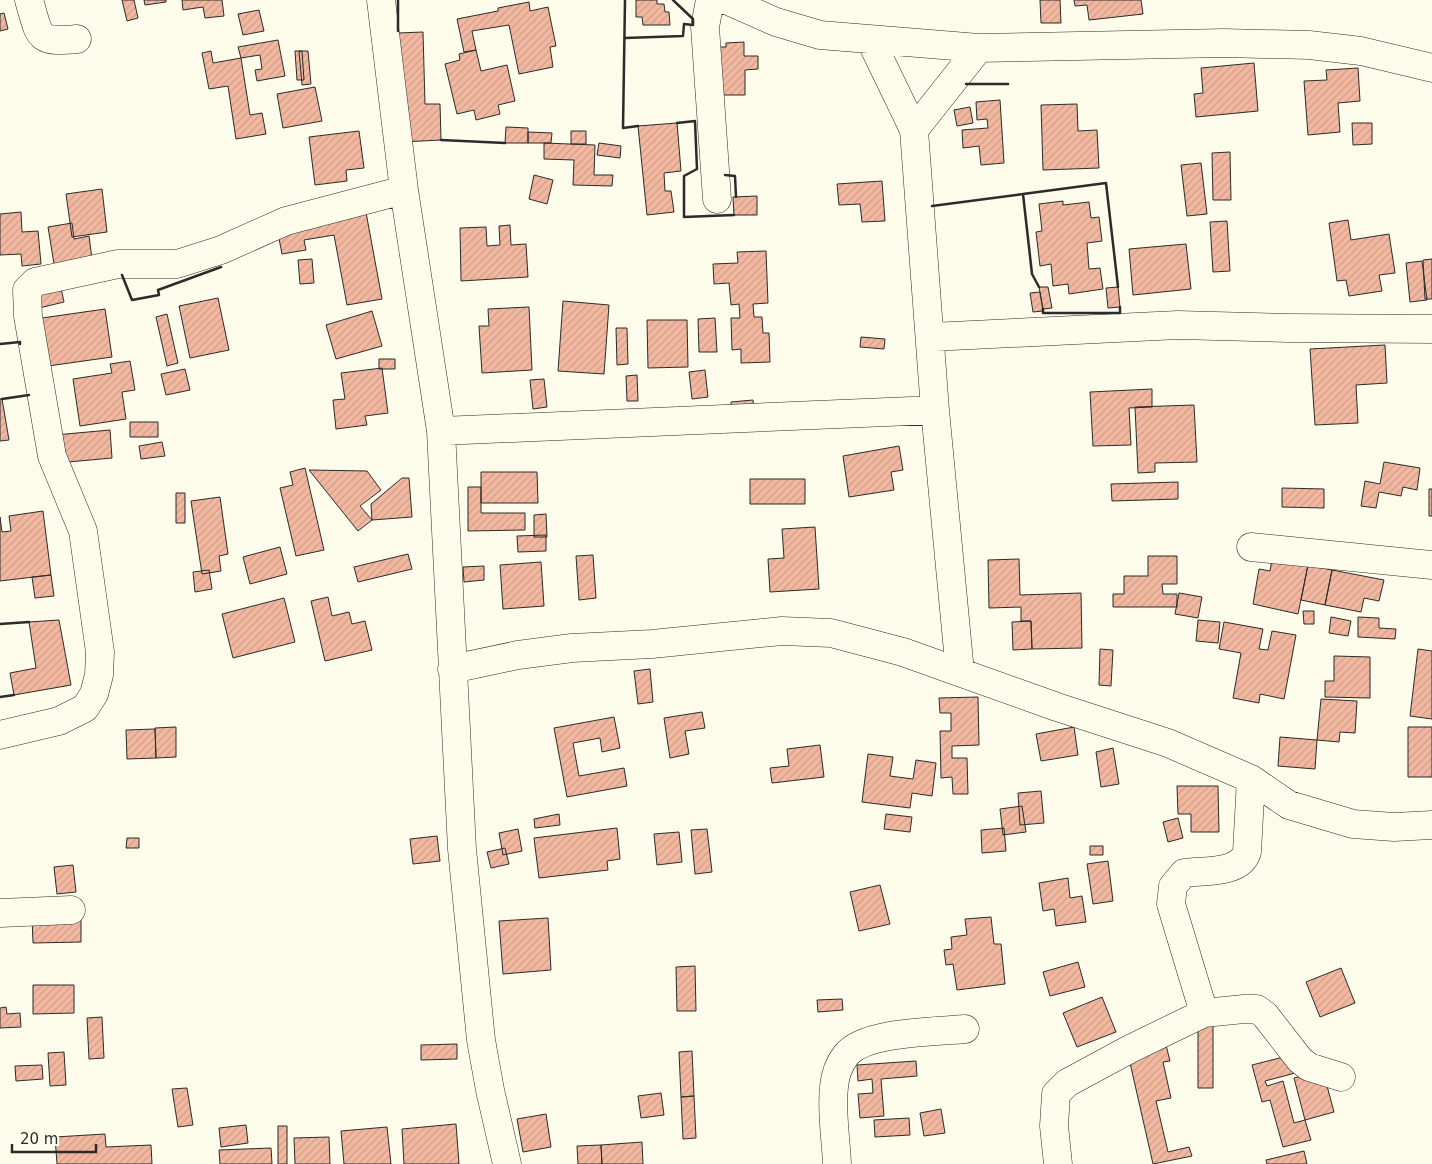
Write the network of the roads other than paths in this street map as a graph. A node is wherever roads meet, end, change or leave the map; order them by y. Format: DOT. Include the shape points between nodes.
graph roads {
  1 [pos="29,0"];
  2 [pos="381,0"];
  3 [pos="710,0"];
  4 [pos="726,0"];
  5 [pos="77,39"];
  6 [pos="870,39"];
  7 [pos="979,48"];
  8 [pos="1432,68"];
  9 [pos="914,130"];
  10 [pos="404,190"];
  11 [pos="717,199"];
  12 [pos="1432,329"];
  13 [pos="931,337"];
  14 [pos="935,410"];
  15 [pos="441,431"];
  16 [pos="1251,547"];
  17 [pos="1432,565"];
  18 [pos="452,669"];
  19 [pos="960,672"];
  20 [pos="0,735"];
  21 [pos="1251,779"];
  22 [pos="1432,825"];
  23 [pos="71,910"];
  24 [pos="0,913"];
  25 [pos="1204,1013"];
  26 [pos="965,1030"];
  27 [pos="1341,1077"];
  28 [pos="507,1164"];
  29 [pos="837,1164"];
  30 [pos="1058,1164"];
  1 -- 5 [label="street" via="43,38 53,42"];
  2 -- 10 [label="street"];
  3 -- 11 [label="street" via="705,33"];
  4 -- 6 [label="street" via="776,22 820,35"];
  6 -- 7 [label="street"];
  6 -- 9 [label="street"];
  7 -- 8 [label="street" via="1224,43 1309,45 1361,51"];
  7 -- 9 [label="street"];
  9 -- 13 [label="street"];
  10 -- 15 [label="street"];
  10 -- 20 [label="street" via="286,221 221,250 177,264 118,264 35,282 27,290 28,316 52,456 83,531 100,652 99,675 94,694 84,708 58,721"];
  12 -- 13 [label="street" via="1178,325"];
  13 -- 14 [label="street"];
  14 -- 15 [label="street"];
  14 -- 19 [label="street"];
  15 -- 18 [label="street"];
  16 -- 17 [label="street"];
  18 -- 19 [label="street" via="572,648 782,631 831,633 864,640"];
  18 -- 28 [label="street" via="462,849 481,1040"];
  19 -- 21 [label="street" via="1057,708 1168,743"];
  21 -- 22 [label="street" via="1289,805 1353,824"];
  21 -- 25 [label="street" via="1244,861 1236,866 1184,873 1173,886 1171,904"];
  23 -- 24 [label="street"];
  25 -- 27 [label="street" via="1257,1010 1265,1015 1300,1060 1309,1067"];
  25 -- 30 [label="street" via="1083,1074 1056,1094 1054,1126"];
  26 -- 29 [label="street" via="882,1038 847,1053 838,1068 834,1088"];
}
